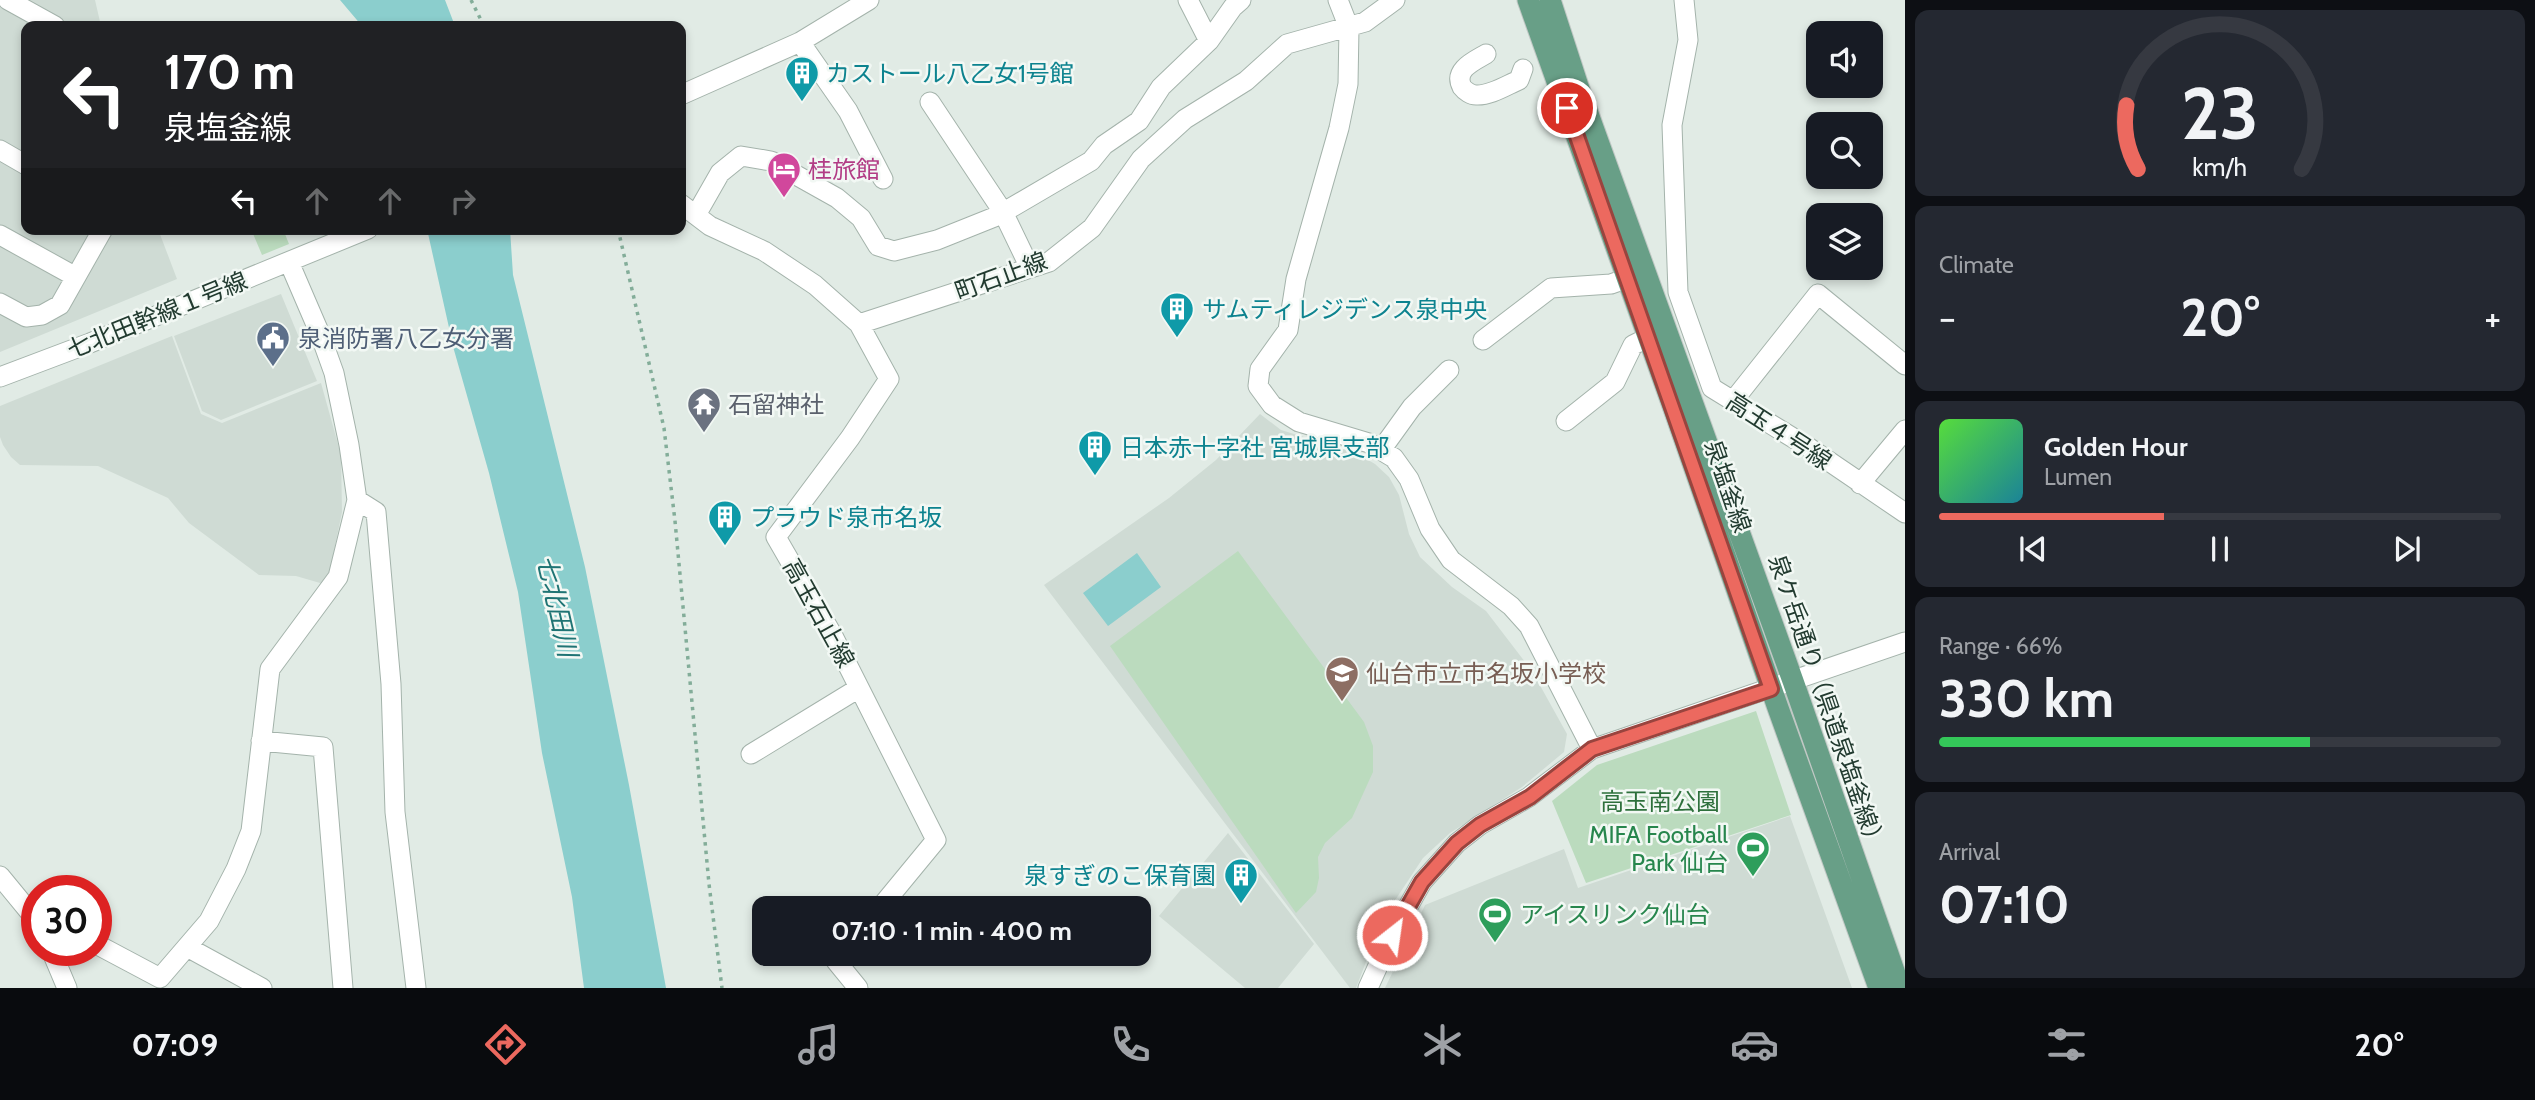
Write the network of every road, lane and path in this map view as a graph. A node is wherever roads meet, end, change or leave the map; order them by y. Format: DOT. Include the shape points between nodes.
graph roads {
  1 [pos="8,0"];
  2 [pos="869,0"];
  3 [pos="1188,0"];
  4 [pos="1241,0"];
  5 [pos="1338,0"];
  6 [pos="1395,0"];
  7 [pos="1528,0"];
  8 [pos="1550,0"];
  9 [pos="1684,0"];
  10 [pos="472,1"];
  11 [pos="46,21"];
  12 [pos="482,21"];
  13 [pos="1349,28"];
  14 [pos="1209,41"];
  15 [pos="800,42"];
  16 [pos="1486,54"];
  17 [pos="1523,69"];
  18 [pos="686,93"];
  19 [pos="930,102"];
  20 [pos="0,150"];
  21 [pos="21,161"];
  22 [pos="883,179"];
  23 [pos="688,210"];
  24 [pos="1003,212"];
  25 [pos="0,235"];
  26 [pos="100,235"];
  27 [pos="354,235"];
  28 [pos="619,235"];
  29 [pos="289,262"];
  30 [pos="1030,268"];
  31 [pos="76,276"];
  32 [pos="1628,278"];
  33 [pos="0,303"];
  34 [pos="1688,321"];
  35 [pos="859,324"];
  36 [pos="1657,334"];
  37 [pos="1483,340"];
  38 [pos="1905,365"];
  39 [pos="1449,370"];
  40 [pos="0,377"];
  41 [pos="1733,401"];
  42 [pos="1566,421"];
  43 [pos="1905,430"];
  44 [pos="1381,450"];
  45 [pos="1860,484"];
  46 [pos="357,500"];
  47 [pos="1905,513"];
  48 [pos="1905,642"];
  49 [pos="1793,681"];
  50 [pos="859,688"];
  51 [pos="1763,692"];
  52 [pos="261,741"];
  53 [pos="1592,749"];
  54 [pos="751,754"];
  55 [pos="0,876"];
  56 [pos="890,896"];
  57 [pos="21,902"];
  58 [pos="187,947"];
  59 [pos="112,952"];
  60 [pos="58,966"];
  61 [pos="840,966"];
  62 [pos="68,988"];
  63 [pos="262,988"];
  64 [pos="343,988"];
  65 [pos="416,988"];
  66 [pos="722,988"];
  67 [pos="858,988"];
  68 [pos="1368,988"];
  69 [pos="1879,988"];
  70 [pos="1900,988"];
  1 -- 11 [label="street"];
  2 -- 15 [label="street"];
  3 -- 14 [label="street"];
  4 -- 14 [label="street"];
  5 -- 13 [label="street"];
  6 -- 13 [label="street, 町石止線"];
  7 -- 32 [label="main road, 泉塩釜線"];
  8 -- 36 [label="main road, 泉ケ岳通り（県道泉塩釜線）"];
  9 -- 34 [label="street, 高玉４号線" via="1688,40 1672,125 1678,292"];
  10 -- 12 [label="path"];
  13 -- 30 [label="street, 町石止線" via="1287,44 1245,81 1185,119 1142,159 1092,228 1049,262"];
  13 -- 44 [label="street" via="1348,84 1296,279 1288,330 1260,369 1258,386 1272,405 1298,422"];
  14 -- 24 [label="street" via="1161,88 1139,121 1104,145 1091,161"];
  15 -- 18 [label="street"];
  15 -- 22 [label="street" via="848,111"];
  16 -- 17 [label="street" via="1460,75 1461,85 1476,96 1519,80"];
  19 -- 24 [label="street"];
  20 -- 21 [label="street"];
  23 -- 24 [label="street" via="741,156 771,161 837,198 861,218 878,246 894,251 937,240"];
  23 -- 35 [label="street" via="710,226 764,251 814,285"];
  24 -- 30 [label="street"];
  25 -- 31 [label="street"];
  26 -- 31 [label="street"];
  27 -- 29 [label="street, 七北田幹線１号線"];
  28 -- 66 [label="path" via="664,428"];
  29 -- 40 [label="street, 七北田幹線１号線"];
  29 -- 46 [label="street" via="334,373"];
  30 -- 35 [label="street, 町石止線"];
  31 -- 33 [label="street" via="60,305 42,315 26,317"];
  32 -- 36 [label="main road, 泉塩釜線"];
  32 -- 37 [label="street" via="1611,284 1551,288"];
  34 -- 36 [label="street"];
  34 -- 41 [label="street, 高玉４号線" via="1712,388"];
  35 -- 50 [label="street, 高玉石止線" via="889,379 776,537"];
  36 -- 42 [label="street" via="1633,345 1615,382"];
  36 -- 49 [label="main road, 泉ケ岳通り（県道泉塩釜線）"];
  36 -- 51 [label="main road, 泉塩釜線"];
  38 -- 41 [label="street" via="1818,294"];
  39 -- 44 [label="street" via="1412,407"];
  41 -- 45 [label="street, 高玉４号線"];
  43 -- 45 [label="street"];
  44 -- 53 [label="street" via="1394,458 1409,479 1430,528 1451,560 1511,606 1529,626"];
  45 -- 47 [label="street, 高玉４号線"];
  46 -- 52 [label="street" via="338,577 270,669"];
  46 -- 65 [label="street" via="376,512 391,684 396,812"];
  48 -- 49 [label="street"];
  49 -- 51 [label="street"];
  49 -- 70 [label="main road, 泉ケ岳通り（県道泉塩釜線）"];
  50 -- 54 [label="street"];
  50 -- 56 [label="street, 高玉石止線" via="936,840"];
  51 -- 53 [label="street"];
  51 -- 69 [label="main road, 泉塩釜線"];
  52 -- 58 [label="street" via="251,831 209,921"];
  52 -- 64 [label="street" via="323,747"];
  53 -- 68 [label="street" via="1530,797 1457,843 1422,882"];
  55 -- 57 [label="street"];
  58 -- 59 [label="street" via="160,978"];
  58 -- 63 [label="street"];
  60 -- 62 [label="street"];
  61 -- 67 [label="street"];
}
